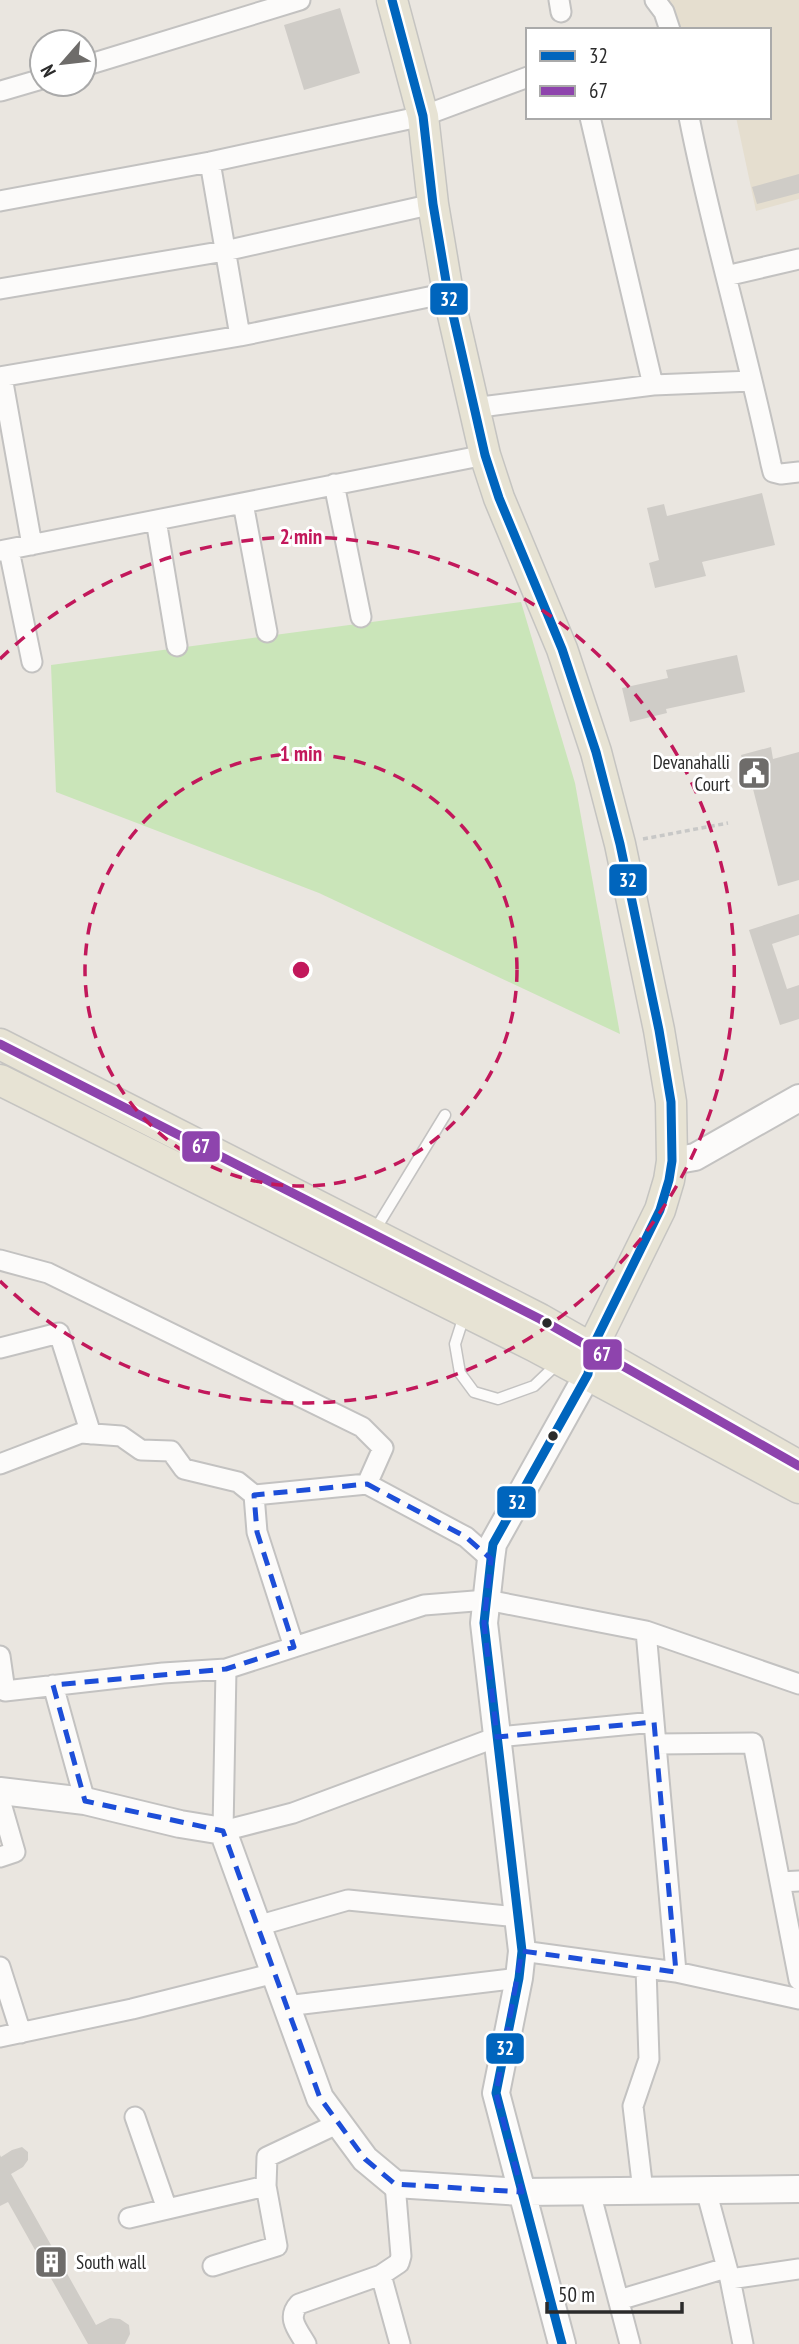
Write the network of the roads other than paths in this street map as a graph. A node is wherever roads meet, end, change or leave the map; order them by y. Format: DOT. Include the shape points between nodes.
graph roads {
  1 [pos="300,0"];
  2 [pos="392,0"];
  3 [pos="655,0"];
  4 [pos="669,28"];
  5 [pos="98,62"];
  6 [pos="526,77"];
  7 [pos="28,83"];
  8 [pos="1,92"];
  9 [pos="423,116"];
  10 [pos="590,119"];
  11 [pos="689,119"];
  12 [pos="210,162"];
  13 [pos="0,201"];
  14 [pos="433,204"];
  15 [pos="225,251"];
  16 [pos="799,259"];
  17 [pos="726,276"];
  18 [pos="0,289"];
  19 [pos="448,293"];
  20 [pos="240,336"];
  21 [pos="1,377"];
  22 [pos="752,381"];
  23 [pos="653,385"];
  24 [pos="473,408"];
  25 [pos="485,455"];
  26 [pos="10,469"];
  27 [pos="799,472"];
  28 [pos="334,484"];
  29 [pos="243,502"];
  30 [pos="156,520"];
  31 [pos="32,545"];
  32 [pos="4,550"];
  33 [pos="361,617"];
  34 [pos="267,632"];
  35 [pos="177,646"];
  36 [pos="32,662"];
  37 [pos="0,1044"];
  38 [pos="0,1080"];
  39 [pos="799,1098"];
  40 [pos="445,1115"];
  41 [pos="672,1161"];
  42 [pos="373,1234"];
  43 [pos="0,1260"];
  44 [pos="466,1312"];
  45 [pos="0,1348"];
  46 [pos="577,1354"];
  47 [pos="91,1434"];
  48 [pos="0,1464"];
  49 [pos="799,1466"];
  50 [pos="367,1484"];
  51 [pos="799,1488"];
  52 [pos="254,1495"];
  53 [pos="491,1559"];
  54 [pos="487,1600"];
  55 [pos="646,1631"];
  56 [pos="294,1647"];
  57 [pos="0,1656"];
  58 [pos="226,1669"];
  59 [pos="799,1684"];
  60 [pos="53,1685"];
  61 [pos="3,1691"];
  62 [pos="654,1722"];
  63 [pos="497,1737"];
  64 [pos="656,1744"];
  65 [pos="0,1791"];
  66 [pos="0,1801"];
  67 [pos="85,1801"];
  68 [pos="223,1831"];
  69 [pos="0,1857"];
  70 [pos="790,1881"];
  71 [pos="518,1917"];
  72 [pos="257,1926"];
  73 [pos="522,1951"];
  74 [pos="0,1967"];
  75 [pos="646,1968"];
  76 [pos="676,1972"];
  77 [pos="275,1973"];
  78 [pos="519,1978"];
  79 [pos="799,1980"];
  80 [pos="799,1999"];
  81 [pos="286,2006"];
  82 [pos="21,2033"];
  83 [pos="0,2037"];
  84 [pos="135,2116"];
  85 [pos="339,2123"];
  86 [pos="395,2184"];
  87 [pos="266,2186"];
  88 [pos="799,2189"];
  89 [pos="706,2190"];
  90 [pos="643,2191"];
  91 [pos="522,2192"];
  92 [pos="590,2192"];
  93 [pos="167,2209"];
  94 [pos="129,2218"];
  95 [pos="213,2266"];
  96 [pos="799,2269"];
  97 [pos="728,2274"];
  98 [pos="381,2275"];
  99 [pos="619,2300"];
  100 [pos="306,2344"];
  101 [pos="400,2344"];
  102 [pos="562,2344"];
  103 [pos="630,2344"];
  104 [pos="743,2344"];
  1 -- 5 [label="street"];
  2 -- 9 [label="main road"];
  3 -- 4 [label="street"];
  6 -- 9 [label="street"];
  7 -- 8 [label="street"];
  9 -- 12 [label="street"];
  9 -- 14 [label="main road"];
  10 -- 23 [label="street"];
  11 -- 17 [label="street"];
  12 -- 13 [label="street"];
  12 -- 15 [label="street"];
  14 -- 15 [label="street"];
  14 -- 19 [label="main road"];
  15 -- 18 [label="street"];
  15 -- 20 [label="street"];
  16 -- 17 [label="street"];
  17 -- 22 [label="street"];
  19 -- 20 [label="street"];
  19 -- 24 [label="main road"];
  20 -- 21 [label="street"];
  21 -- 26 [label="street"];
  22 -- 23 [label="street"];
  22 -- 27 [label="street" via="773,472"];
  23 -- 24 [label="street"];
  24 -- 25 [label="main road"];
  25 -- 28 [label="street"];
  25 -- 41 [label="main road" via="562,649 596,752 662,1042 671,1102"];
  26 -- 31 [label="street"];
  28 -- 29 [label="street"];
  28 -- 33 [label="street"];
  29 -- 30 [label="street"];
  29 -- 34 [label="street"];
  30 -- 31 [label="street"];
  30 -- 35 [label="street"];
  31 -- 32 [label="street"];
  32 -- 36 [label="street"];
  37 -- 42 [label="main road"];
  38 -- 44 [label="main road"];
  39 -- 41 [label="street" via="695,1157"];
  40 -- 42 [label="lane"];
  41 -- 46 [label="main road" via="660,1210"];
  42 -- 46 [label="main road"];
  43 -- 50 [label="street" via="48,1273 362,1427 383,1448"];
  44 -- 46 [label="main road"];
  44 -- 46 [label="lane" via="455,1344 460,1373 474,1392 498,1399 534,1387"];
  45 -- 47 [label="street" via="59,1333"];
  46 -- 49 [label="main road"];
  46 -- 51 [label="main road"];
  46 -- 53 [label="street" via="493,1544"];
  47 -- 48 [label="street" via="81,1433"];
  47 -- 52 [label="street" via="121,1436 141,1450 171,1451 184,1469 238,1482"];
  50 -- 52 [label="street"];
  50 -- 53 [label="street" via="466,1537"];
  52 -- 56 [label="street" via="257,1532"];
  53 -- 54 [label="street"];
  54 -- 55 [label="street"];
  54 -- 56 [label="street" via="424,1605"];
  54 -- 63 [label="street" via="484,1623"];
  55 -- 59 [label="street"];
  55 -- 62 [label="street"];
  56 -- 58 [label="street"];
  57 -- 61 [label="street"];
  58 -- 60 [label="street"];
  58 -- 68 [label="street"];
  60 -- 61 [label="street"];
  60 -- 67 [label="street"];
  62 -- 63 [label="street"];
  62 -- 64 [label="street"];
  63 -- 68 [label="street" via="293,1813"];
  63 -- 71 [label="street"];
  64 -- 70 [label="street" via="753,1744"];
  64 -- 76 [label="street"];
  65 -- 67 [label="street"];
  66 -- 69 [label="street" via="15,1852"];
  67 -- 68 [label="street"];
  68 -- 72 [label="street"];
  70 -- 79 [label="street"];
  71 -- 72 [label="street" via="348,1899"];
  71 -- 73 [label="street"];
  72 -- 77 [label="street"];
  73 -- 75 [label="street"];
  73 -- 78 [label="street"];
  74 -- 82 [label="street"];
  75 -- 76 [label="street"];
  75 -- 90 [label="street" via="649,2059 633,2106"];
  76 -- 80 [label="street"];
  77 -- 81 [label="street"];
  77 -- 82 [label="street"];
  78 -- 81 [label="street"];
  78 -- 91 [label="street" via="496,2092"];
  81 -- 85 [label="street" via="320,2098"];
  82 -- 83 [label="street"];
  84 -- 93 [label="street"];
  85 -- 86 [label="street" via="365,2159"];
  85 -- 87 [label="street" via="267,2157"];
  86 -- 91 [label="street"];
  86 -- 98 [label="street" via="401,2256 399,2263"];
  87 -- 93 [label="street"];
  87 -- 95 [label="street" via="277,2246"];
  88 -- 89 [label="street"];
  89 -- 90 [label="street"];
  89 -- 97 [label="street"];
  90 -- 92 [label="street"];
  91 -- 92 [label="street"];
  91 -- 102 [label="street"];
  92 -- 99 [label="street"];
  93 -- 94 [label="street"];
  96 -- 97 [label="street"];
  97 -- 99 [label="street"];
  97 -- 104 [label="street"];
  98 -- 100 [label="street" via="299,2304 292,2320"];
  98 -- 101 [label="street"];
  99 -- 103 [label="street"];
}
